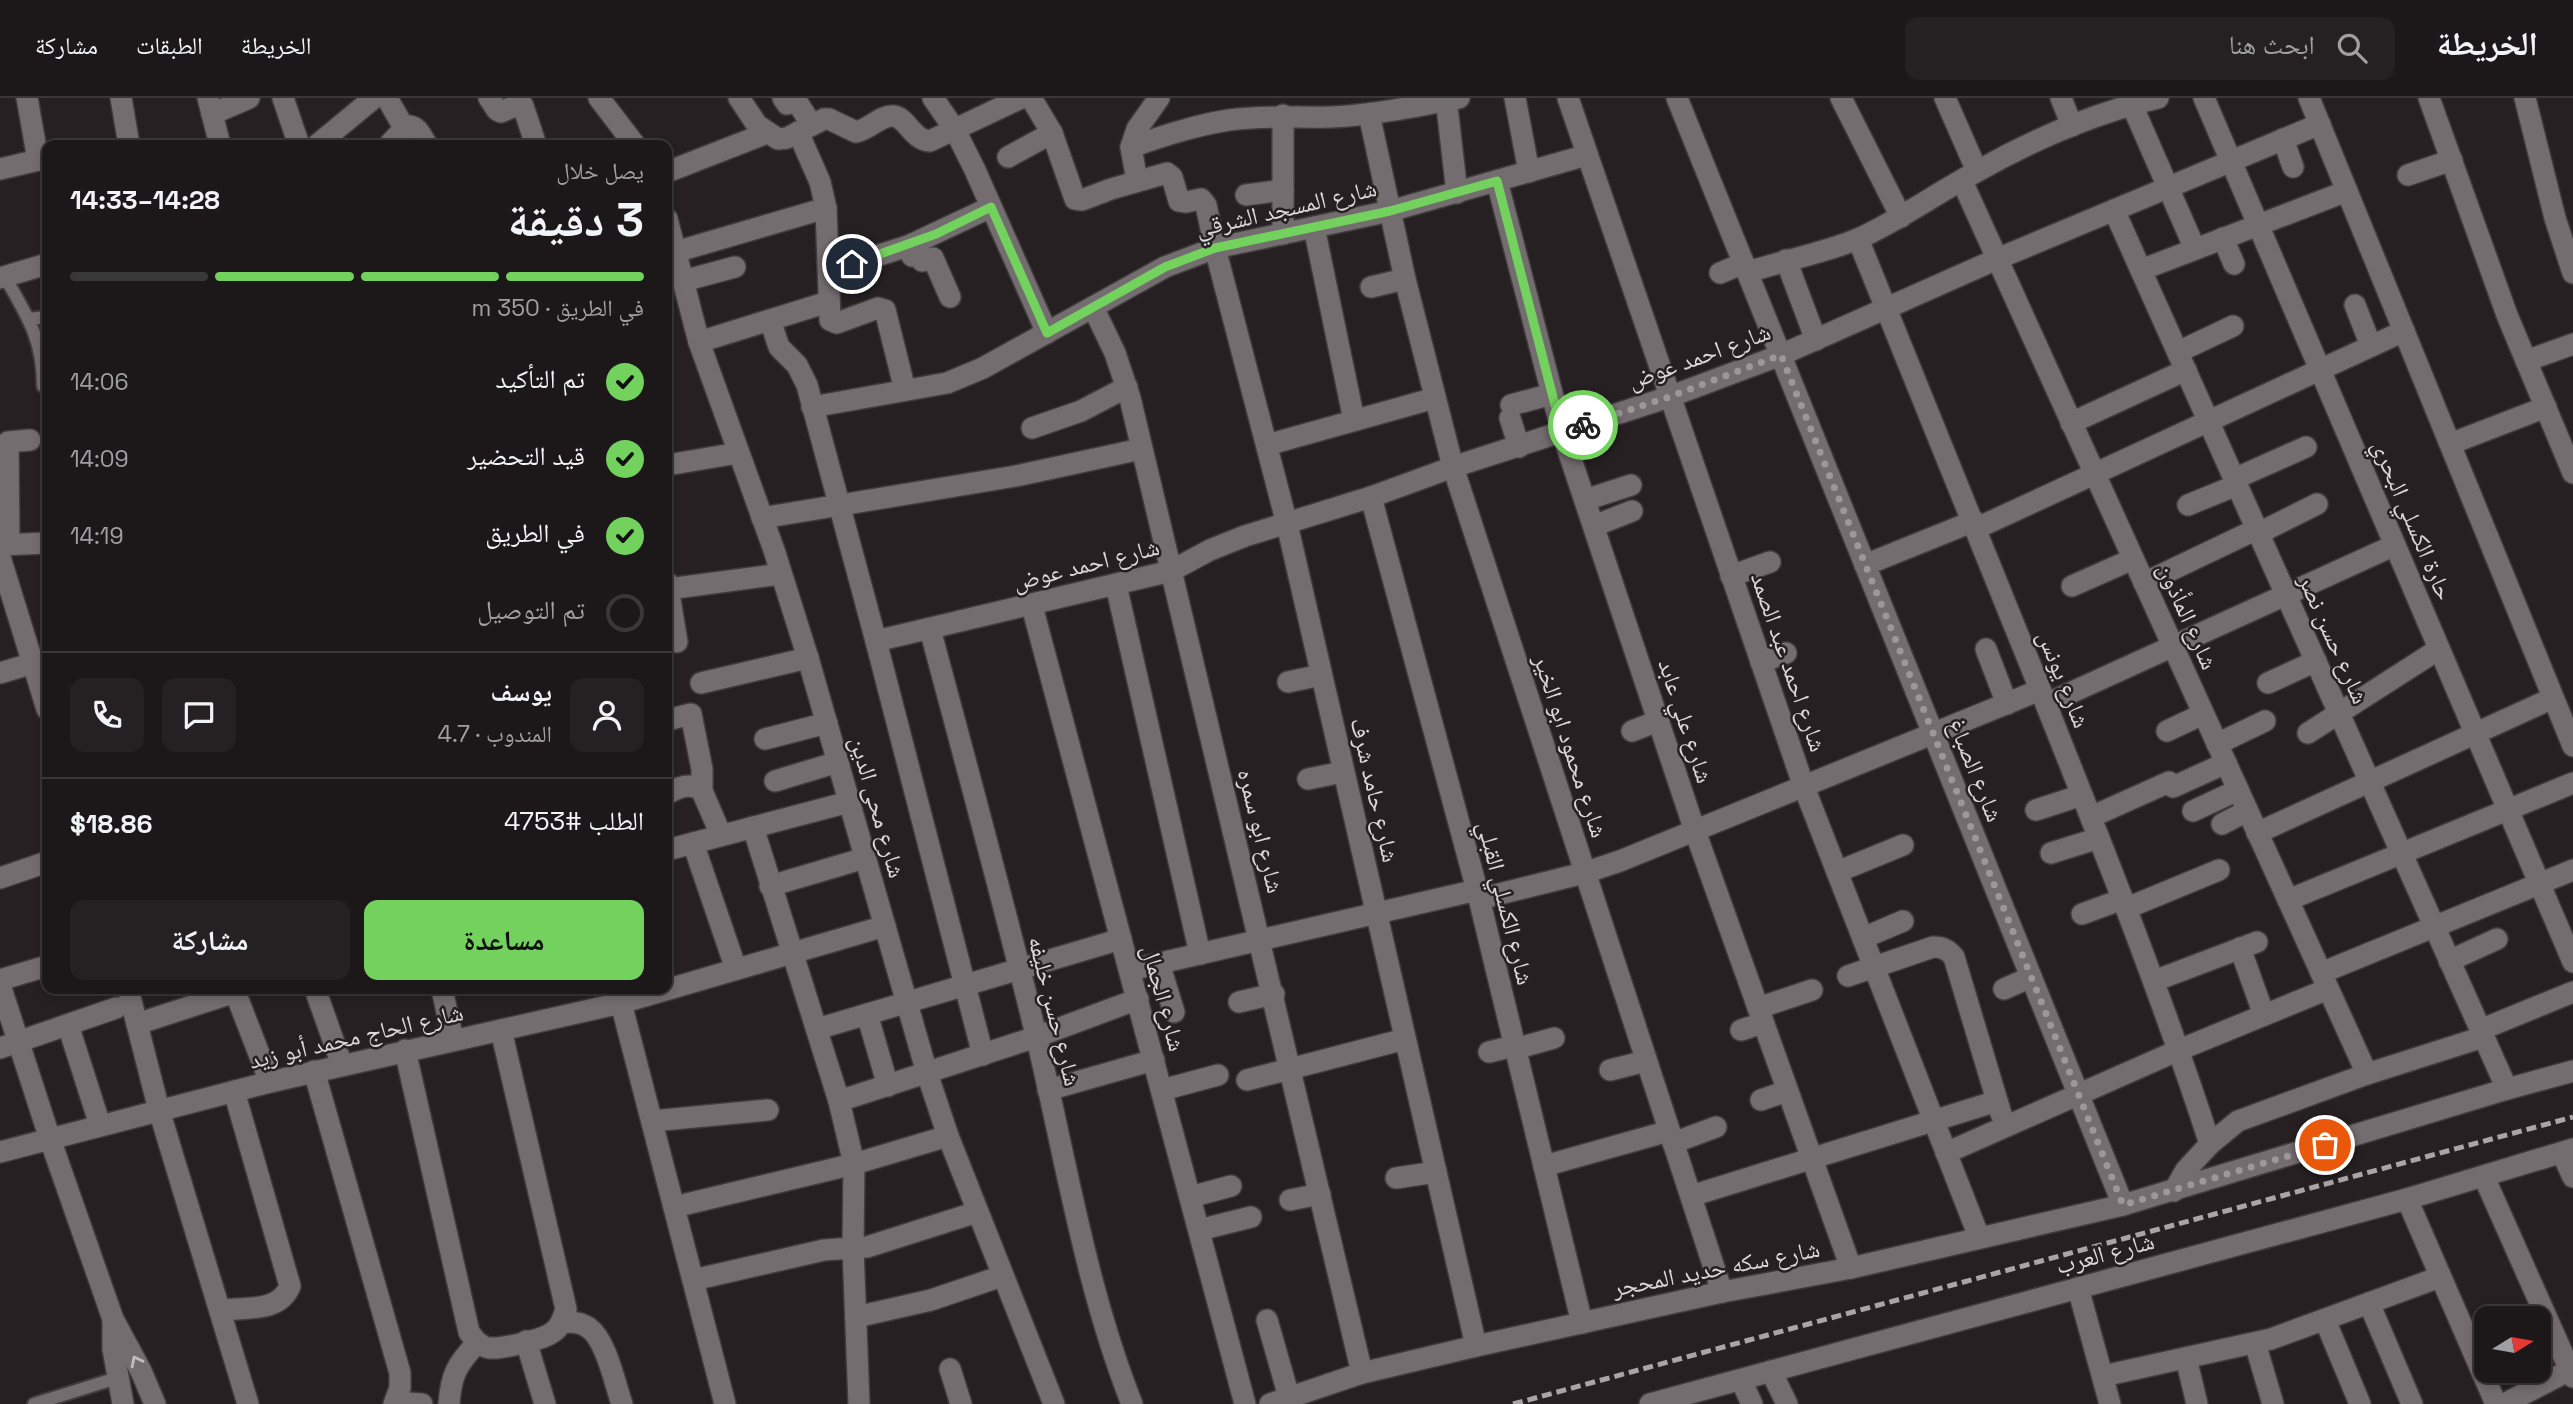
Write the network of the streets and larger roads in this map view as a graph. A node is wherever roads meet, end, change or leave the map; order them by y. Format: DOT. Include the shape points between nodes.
graph roads {
  1 [pos="27,98"];
  2 [pos="121,98"];
  3 [pos="249,98"];
  4 [pos="283,98"];
  5 [pos="373,98"];
  6 [pos="387,98"];
  7 [pos="489,98"];
  8 [pos="599,98"];
  9 [pos="739,98"];
  10 [pos="783,98"];
  11 [pos="933,98"];
  12 [pos="1021,98"];
  13 [pos="1031,98"];
  14 [pos="1159,98"];
  15 [pos="1515,98"];
  16 [pos="1567,98"];
  17 [pos="1677,98"];
  18 [pos="1841,98"];
  19 [pos="1945,98"];
  20 [pos="2061,98"];
  21 [pos="2158,98"];
  22 [pos="2204,98"];
  23 [pos="2309,98"];
  24 [pos="2429,98"];
  25 [pos="2525,98"];
  26 [pos="1451,99"];
  27 [pos="2132,105"];
  28 [pos="210,106"];
  29 [pos="1369,114"];
  30 [pos="1283,116"];
  31 [pos="2320,124"];
  32 [pos="403,126"];
  33 [pos="2072,126"];
  34 [pos="805,129"];
  35 [pos="955,130"];
  36 [pos="767,133"];
  37 [pos="1052,133"];
  38 [pos="2283,139"];
  39 [pos="128,140"];
  40 [pos="219,140"];
  41 [pos="297,140"];
  42 [pos="323,140"];
  43 [pos="394,140"];
  44 [pos="424,140"];
  45 [pos="533,140"];
  46 [pos="631,140"];
  47 [pos="1131,147"];
  48 [pos="1587,155"];
  49 [pos="1008,157"];
  50 [pos="42,159"];
  51 [pos="2452,160"];
  52 [pos="2231,161"];
  53 [pos="2293,167"];
  54 [pos="0,169"];
  55 [pos="672,170"];
  56 [pos="1529,172"];
  57 [pos="2408,175"];
  58 [pos="1969,176"];
  59 [pos="1137,181"];
  60 [pos="1497,181"];
  61 [pos="2168,187"];
  62 [pos="1283,190"];
  63 [pos="2347,191"];
  64 [pos="1457,193"];
  65 [pos="1245,195"];
  66 [pos="991,207"];
  67 [pos="826,208"];
  68 [pos="2114,210"];
  69 [pos="1390,211"];
  70 [pos="2564,216"];
  71 [pos="1901,217"];
  72 [pos="2258,225"];
  73 [pos="1314,227"];
  74 [pos="1283,234"];
  75 [pos="2223,238"];
  76 [pos="1858,239"];
  77 [pos="672,240"];
  78 [pos="908,246"];
  79 [pos="1215,248"];
  80 [pos="2195,249"];
  81 [pos="675,252"];
  82 [pos="1997,259"];
  83 [pos="1786,260"];
  84 [pos="2234,264"];
  85 [pos="42,265"];
  86 [pos="735,267"];
  87 [pos="1746,267"];
  88 [pos="2141,270"];
  89 [pos="829,271"];
  90 [pos="1720,272"];
  91 [pos="2573,273"];
  92 [pos="3,277"];
  93 [pos="1405,279"];
  94 [pos="683,281"];
  95 [pos="1371,287"];
  96 [pos="950,297"];
  97 [pos="2355,305"];
  98 [pos="1093,307"];
  99 [pos="1887,309"];
  100 [pos="830,312"];
  101 [pos="770,320"];
  102 [pos="2233,326"];
  103 [pos="2404,331"];
  104 [pos="1047,333"];
  105 [pos="1816,340"];
  106 [pos="699,342"];
  107 [pos="2573,344"];
  108 [pos="2371,346"];
  109 [pos="1781,355"];
  110 [pos="2182,361"];
  111 [pos="2526,361"];
  112 [pos="2320,370"];
  113 [pos="1127,387"];
  114 [pos="905,390"];
  115 [pos="1552,394"];
  116 [pos="1669,397"];
  117 [pos="1435,398"];
  118 [pos="812,407"];
  119 [pos="2546,407"];
  120 [pos="1354,420"];
  121 [pos="2209,422"];
  122 [pos="2071,423"];
  123 [pos="1032,428"];
  124 [pos="1562,432"];
  125 [pos="30,440"];
  126 [pos="2450,444"];
  127 [pos="1267,445"];
  128 [pos="1519,447"];
  129 [pos="2306,447"];
  130 [pos="1141,449"];
  131 [pos="738,453"];
  132 [pos="672,465"];
  133 [pos="1453,467"];
  134 [pos="2573,473"];
  135 [pos="2095,474"];
  136 [pos="2236,482"];
  137 [pos="1631,485"];
  138 [pos="1371,497"];
  139 [pos="1585,500"];
  140 [pos="2317,504"];
  141 [pos="837,505"];
  142 [pos="2188,505"];
  143 [pos="1632,511"];
  144 [pos="762,518"];
  145 [pos="1287,524"];
  146 [pos="1975,524"];
  147 [pos="1594,526"];
  148 [pos="2258,531"];
  149 [pos="42,544"];
  150 [pos="2395,545"];
  151 [pos="3,549"];
  152 [pos="2133,559"];
  153 [pos="1770,562"];
  154 [pos="1865,565"];
  155 [pos="1171,571"];
  156 [pos="781,574"];
  157 [pos="1731,576"];
  158 [pos="2144,583"];
  159 [pos="672,585"];
  160 [pos="1116,585"];
  161 [pos="2072,586"];
  162 [pos="2286,595"];
  163 [pos="1032,606"];
  164 [pos="672,609"];
  165 [pos="930,629"];
  166 [pos="876,641"];
  167 [pos="679,642"];
  168 [pos="2173,647"];
  169 [pos="1986,649"];
  170 [pos="2439,649"];
  171 [pos="1786,653"];
  172 [pos="808,659"];
  173 [pos="40,661"];
  174 [pos="2316,661"];
  175 [pos="1761,662"];
  176 [pos="0,673"];
  177 [pos="1321,674"];
  178 [pos="1288,682"];
  179 [pos="701,683"];
  180 [pos="2269,683"];
  181 [pos="2043,697"];
  182 [pos="2553,698"];
  183 [pos="2007,704"];
  184 [pos="2203,714"];
  185 [pos="2340,715"];
  186 [pos="672,718"];
  187 [pos="2264,720"];
  188 [pos="1658,721"];
  189 [pos="827,723"];
  190 [pos="1632,731"];
  191 [pos="2167,731"];
  192 [pos="2308,733"];
  193 [pos="2475,733"];
  194 [pos="1934,735"];
  195 [pos="765,740"];
  196 [pos="2217,744"];
  197 [pos="2573,746"];
  198 [pos="838,762"];
  199 [pos="2226,763"];
  200 [pos="1343,772"];
  201 [pos="1308,779"];
  202 [pos="775,781"];
  203 [pos="2369,782"];
  204 [pos="2573,783"];
  205 [pos="1804,787"];
  206 [pos="2238,790"];
  207 [pos="672,791"];
  208 [pos="702,791"];
  209 [pos="2082,794"];
  210 [pos="849,802"];
  211 [pos="2036,810"];
  212 [pos="2508,810"];
  213 [pos="2193,811"];
  214 [pos="2247,811"];
  215 [pos="2091,817"];
  216 [pos="2222,824"];
  217 [pos="752,827"];
  218 [pos="1695,831"];
  219 [pos="2257,833"];
  220 [pos="721,835"];
  221 [pos="2099,838"];
  222 [pos="693,843"];
  223 [pos="1903,845"];
  224 [pos="672,849"];
  225 [pos="2051,853"];
  226 [pos="2401,854"];
  227 [pos="865,858"];
  228 [pos="42,864"];
  229 [pos="2219,870"];
  230 [pos="2573,870"];
  231 [pos="1837,872"];
  232 [pos="1584,873"];
  233 [pos="0,878"];
  234 [pos="2539,884"];
  235 [pos="770,886"];
  236 [pos="1478,894"];
  237 [pos="2288,900"];
  238 [pos="2125,904"];
  239 [pos="1376,913"];
  240 [pos="2082,914"];
  241 [pos="1903,921"];
  242 [pos="885,926"];
  243 [pos="2434,927"];
  244 [pos="1863,937"];
  245 [pos="1121,939"];
  246 [pos="2497,939"];
  247 [pos="1261,940"];
  248 [pos="792,952"];
  249 [pos="1200,954"];
  250 [pos="2449,961"];
  251 [pos="2573,962"];
  252 [pos="1159,963"];
  253 [pos="42,968"];
  254 [pos="1875,968"];
  255 [pos="736,969"];
  256 [pos="1019,970"];
  257 [pos="1130,970"];
  258 [pos="1848,976"];
  259 [pos="2031,977"];
  260 [pos="2324,981"];
  261 [pos="2154,982"];
  262 [pos="0,983"];
  263 [pos="965,986"];
  264 [pos="672,988"];
  265 [pos="2004,989"];
  266 [pos="1812,990"];
  267 [pos="2573,992"];
  268 [pos="129,994"];
  269 [pos="223,994"];
  270 [pos="236,994"];
  271 [pos="317,994"];
  272 [pos="443,994"];
  273 [pos="651,994"];
  274 [pos="1274,994"];
  275 [pos="1138,999"];
  276 [pos="1239,1002"];
  277 [pos="621,1003"];
  278 [pos="906,1004"];
  279 [pos="116,1008"];
  280 [pos="1174,1012"];
  281 [pos="867,1014"];
  282 [pos="2264,1015"];
  283 [pos="1760,1016"];
  284 [pos="137,1024"];
  285 [pos="68,1025"];
  286 [pos="817,1029"];
  287 [pos="501,1030"];
  288 [pos="1741,1031"];
  289 [pos="2482,1034"];
  290 [pos="1036,1037"];
  291 [pos="1554,1038"];
  292 [pos="1405,1039"];
  293 [pos="453,1040"];
  294 [pos="9,1045"];
  295 [pos="1515,1047"];
  296 [pos="405,1050"];
  297 [pos="2179,1050"];
  298 [pos="1489,1052"];
  299 [pos="982,1055"];
  300 [pos="1154,1060"];
  301 [pos="1646,1061"];
  302 [pos="342,1065"];
  303 [pos="1291,1069"];
  304 [pos="1610,1070"];
  305 [pos="314,1071"];
  306 [pos="2573,1071"];
  307 [pos="927,1073"];
  308 [pos="2367,1074"];
  309 [pos="1218,1075"];
  310 [pos="1247,1080"];
  311 [pos="270,1082"];
  312 [pos="888,1086"];
  313 [pos="2507,1089"];
  314 [pos="1048,1090"];
  315 [pos="1162,1090"];
  316 [pos="234,1091"];
  317 [pos="1787,1091"];
  318 [pos="2079,1095"];
  319 [pos="1761,1100"];
  320 [pos="839,1101"];
  321 [pos="1997,1101"];
  322 [pos="159,1110"];
  323 [pos="768,1110"];
  324 [pos="652,1121"];
  325 [pos="1934,1122"];
  326 [pos="100,1125"];
  327 [pos="1716,1127"];
  328 [pos="2005,1127"];
  329 [pos="948,1136"];
  330 [pos="1671,1137"];
  331 [pos="50,1139"];
  332 [pos="2210,1144"];
  333 [pos="2568,1151"];
  334 [pos="0,1152"];
  335 [pos="1946,1153"];
  336 [pos="1814,1160"];
  337 [pos="854,1164"];
  338 [pos="1544,1166"];
  339 [pos="1436,1172"];
  340 [pos="2484,1177"];
  341 [pos="2573,1177"];
  342 [pos="1396,1178"];
  343 [pos="1231,1186"];
  344 [pos="2174,1191"];
  345 [pos="1320,1194"];
  346 [pos="1690,1196"];
  347 [pos="1190,1197"];
  348 [pos="2407,1199"];
  349 [pos="1290,1200"];
  350 [pos="2123,1205"];
  351 [pos="674,1207"];
  352 [pos="977,1212"];
  353 [pos="1251,1217"];
  354 [pos="1199,1230"];
  355 [pos="1979,1237"];
  356 [pos="853,1248"];
  357 [pos="1851,1268"];
  358 [pos="1002,1276"];
  359 [pos="2440,1277"];
  360 [pos="693,1280"];
  361 [pos="2078,1288"];
  362 [pos="1722,1292"];
  363 [pos="2369,1303"];
  364 [pos="220,1310"];
  365 [pos="856,1317"];
  366 [pos="113,1319"];
  367 [pos="1267,1320"];
  368 [pos="2325,1320"];
  369 [pos="562,1322"];
  370 [pos="1582,1323"];
  371 [pos="526,1341"];
  372 [pos="477,1343"];
  373 [pos="2255,1343"];
  374 [pos="1476,1346"];
  375 [pos="2186,1358"];
  376 [pos="950,1369"];
  377 [pos="1771,1371"];
  378 [pos="1362,1373"];
  379 [pos="2571,1373"];
  380 [pos="2103,1376"];
  381 [pos="1741,1380"];
  382 [pos="1279,1400"];
  383 [pos="395,1403"];
  384 [pos="123,1404"];
  385 [pos="155,1404"];
  386 [pos="248,1404"];
  387 [pos="422,1404"];
  388 [pos="449,1404"];
  389 [pos="545,1404"];
  390 [pos="622,1404"];
  391 [pos="725,1404"];
  392 [pos="859,1404"];
  393 [pos="961,1404"];
  394 [pos="1054,1404"];
  395 [pos="1132,1404"];
  396 [pos="1245,1404"];
  397 [pos="1650,1404"];
  398 [pos="1752,1404"];
  399 [pos="1787,1404"];
  400 [pos="2110,1404"];
  401 [pos="2197,1404"];
  402 [pos="2273,1404"];
  403 [pos="2360,1404"];
  404 [pos="2412,1404"];
  405 [pos="2496,1404"];
  406 [pos="2504,1404"];
  1 -- 50 [label="street"];
  2 -- 39 [label="street"];
  3 -- 28 [label="street"];
  4 -- 41 [label="street"];
  5 -- 42 [label="street"];
  6 -- 32 [label="street"];
  7 -- 45 [label="street" via="501,112 523,106"];
  8 -- 46 [label="street"];
  9 -- 36 [label="street"];
  10 -- 34 [label="street" via="787,104 797,102"];
  11 -- 35 [label="street"];
  12 -- 35 [label="street"];
  13 -- 37 [label="street"];
  14 -- 47 [label="street" via="1137,129"];
  15 -- 56 [label="street"];
  16 -- 48 [label="street, شارع احمد عبد الصمد"];
  17 -- 87 [label="street, شارع الصباغ"];
  18 -- 71 [label="street"];
  19 -- 58 [label="street, شارع المأذون"];
  20 -- 33 [label="street"];
  21 -- 27 [label="street"];
  22 -- 52 [label="street, حارة الكسلي البحري"];
  23 -- 31 [label="street"];
  24 -- 51 [label="street"];
  25 -- 70 [label="street"];
  26 -- 29 [label="street"];
  26 -- 64 [label="street"];
  27 -- 33 [label="street"];
  27 -- 61 [label="street"];
  28 -- 40 [label="street"];
  29 -- 30 [label="street"];
  29 -- 69 [label="street, شارع محمود ابو الخير"];
  30 -- 47 [label="street" via="1207,124"];
  30 -- 62 [label="street"];
  31 -- 38 [label="street, شارع احمد عوض"];
  31 -- 63 [label="street"];
  32 -- 43 [label="street"];
  32 -- 44 [label="street" via="417,128"];
  33 -- 58 [label="street"];
  34 -- 35 [label="street" via="830,119 856,132 894,116 918,138 930,141"];
  34 -- 36 [label="street" via="781,140"];
  34 -- 67 [label="street"];
  35 -- 66 [label="street"];
  36 -- 55 [label="street"];
  37 -- 49 [label="street"];
  37 -- 59 [label="street" via="1079,201"];
  38 -- 52 [label="street, شارع احمد عوض"];
  38 -- 53 [label="street"];
  47 -- 59 [label="street"];
  48 -- 56 [label="street, شارع المسجد الشرقي"];
  48 -- 116 [label="street, شارع احمد عبد الصمد"];
  50 -- 54 [label="street"];
  51 -- 57 [label="street"];
  51 -- 111 [label="street"];
  52 -- 61 [label="street, شارع احمد عوض"];
  52 -- 72 [label="street, حارة الكسلي البحري"];
  56 -- 60 [label="street, شارع المسجد الشرقي"];
  58 -- 71 [label="street"];
  58 -- 82 [label="street, شارع المأذون"];
  59 -- 79 [label="street, شارع حامد شرف" via="1167,173 1179,201 1205,201"];
  60 -- 64 [label="street, شارع المسجد الشرقي"];
  60 -- 115 [label="street, شارع علي عابد"];
  61 -- 68 [label="street, شارع احمد عوض"];
  61 -- 80 [label="street"];
  62 -- 65 [label="street"];
  62 -- 74 [label="street"];
  63 -- 72 [label="street"];
  63 -- 103 [label="street"];
  64 -- 69 [label="street, شارع المسجد الشرقي"];
  66 -- 78 [label="street"];
  66 -- 104 [label="street"];
  67 -- 81 [label="street"];
  67 -- 89 [label="street"];
  68 -- 82 [label="street, شارع احمد عوض"];
  68 -- 88 [label="street, شارع حسن نصر"];
  69 -- 73 [label="street, شارع المسجد الشرقي"];
  69 -- 93 [label="street, شارع محمود ابو الخير"];
  70 -- 91 [label="street"];
  71 -- 76 [label="street"];
  72 -- 75 [label="street"];
  72 -- 112 [label="street, حارة الكسلي البحري"];
  73 -- 74 [label="street, شارع المسجد الشرقي"];
  73 -- 120 [label="street"];
  74 -- 79 [label="street, شارع المسجد الشرقي"];
  75 -- 80 [label="street"];
  75 -- 84 [label="street"];
  76 -- 83 [label="street"];
  76 -- 99 [label="street, شارع يونس"];
  77 -- 81 [label="street, شارع محى الدين"];
  78 -- 89 [label="street"];
  78 -- 96 [label="street" via="912,256 919,254 922,261 933,257"];
  79 -- 98 [label="street, شارع المسجد الشرقي" via="1165,267"];
  79 -- 127 [label="street, شارع حامد شرف"];
  80 -- 88 [label="street"];
  81 -- 94 [label="street, شارع محى الدين"];
  82 -- 99 [label="street, شارع احمد عوض"];
  82 -- 122 [label="street, شارع المأذون"];
  83 -- 87 [label="street"];
  83 -- 105 [label="street"];
  85 -- 92 [label="street"];
  86 -- 94 [label="street"];
  87 -- 90 [label="street"];
  87 -- 109 [label="street, شارع الصباغ"];
  88 -- 110 [label="street, شارع حسن نصر"];
  89 -- 100 [label="street"];
  93 -- 95 [label="street"];
  93 -- 117 [label="street, شارع محمود ابو الخير"];
  94 -- 106 [label="street, شارع محى الدين"];
  97 -- 108 [label="street"];
  98 -- 104 [label="street, شارع المسجد الشرقي"];
  98 -- 113 [label="street, شارع ابو سمره"];
  99 -- 105 [label="street, شارع احمد عوض"];
  99 -- 146 [label="street, شارع يونس"];
  100 -- 101 [label="street"];
  100 -- 114 [label="street" via="885,310"];
  101 -- 106 [label="street"];
  101 -- 118 [label="street" via="779,347 802,373"];
  102 -- 110 [label="street"];
  103 -- 108 [label="street"];
  103 -- 126 [label="street"];
  104 -- 114 [label="street, شارع المسجد الشرقي" via="967,375"];
  105 -- 109 [label="street, شارع احمد عوض"];
  106 -- 131 [label="street, شارع محى الدين"];
  107 -- 111 [label="street"];
  108 -- 112 [label="street"];
  109 -- 116 [label="street, شارع احمد عوض"];
  109 -- 154 [label="street, شارع الصباغ"];
  110 -- 121 [label="street, شارع حسن نصر"];
  110 -- 122 [label="street"];
  111 -- 119 [label="street"];
  112 -- 121 [label="street"];
  112 -- 150 [label="street, حارة الكسلي البحري"];
  113 -- 123 [label="street" via="1081,411"];
  113 -- 130 [label="street, شارع ابو سمره"];
  114 -- 118 [label="street, شارع المسجد الشرقي"];
  115 -- 124 [label="street, شارع علي عابد"];
  115 -- 128 [label="street" via="1511,411"];
  116 -- 124 [label="street, شارع احمد عوض"];
  116 -- 157 [label="street, شارع احمد عبد الصمد"];
  117 -- 120 [label="street"];
  117 -- 133 [label="street, شارع محمود ابو الخير"];
  118 -- 141 [label="street"];
  119 -- 126 [label="street"];
  119 -- 134 [label="street"];
  120 -- 127 [label="street"];
  121 -- 135 [label="street"];
  121 -- 136 [label="street, شارع حسن نصر"];
  122 -- 135 [label="street, شارع المأذون"];
  124 -- 128 [label="street, شارع احمد عوض"];
  124 -- 139 [label="street, شارع علي عابد"];
  125 -- 151 [label="street" via="8,442"];
  126 -- 182 [label="street"];
  127 -- 145 [label="street, شارع حامد شرف"];
  128 -- 133 [label="street, شارع احمد عوض"];
  129 -- 136 [label="street"];
  130 -- 141 [label="street" via="1016,476"];
  130 -- 155 [label="street, شارع ابو سمره"];
  131 -- 132 [label="street"];
  131 -- 144 [label="street, شارع محى الدين"];
  133 -- 138 [label="street, شارع احمد عوض"];
  133 -- 232 [label="street, شارع محمود ابو الخير"];
  135 -- 146 [label="street"];
  135 -- 152 [label="street, شارع المأذون"];
  136 -- 142 [label="street"];
  136 -- 148 [label="street, شارع حسن نصر"];
  137 -- 139 [label="street"];
  138 -- 145 [label="street, شارع احمد عوض"];
  138 -- 236 [label="street, شارع الكسلي القبلي"];
  139 -- 147 [label="street, شارع علي عابد"];
  140 -- 148 [label="street"];
  141 -- 144 [label="street"];
  141 -- 166 [label="street"];
  143 -- 147 [label="street"];
  144 -- 156 [label="street, شارع محى الدين"];
  145 -- 155 [label="street, شارع احمد عوض" via="1230,542"];
  145 -- 177 [label="street, شارع حامد شرف"];
  146 -- 154 [label="street"];
  146 -- 181 [label="street, شارع يونس"];
  147 -- 188 [label="street, شارع علي عابد"];
  148 -- 158 [label="street"];
  148 -- 162 [label="street, شارع حسن نصر"];
  149 -- 151 [label="street"];
  150 -- 162 [label="street"];
  150 -- 170 [label="street, حارة الكسلي البحري"];
  151 -- 173 [label="street"];
  152 -- 158 [label="street, شارع المأذون"];
  152 -- 161 [label="street"];
  153 -- 157 [label="street"];
  154 -- 194 [label="street, شارع الصباغ"];
  155 -- 160 [label="street, شارع احمد عوض"];
  155 -- 247 [label="street, شارع ابو سمره"];
  156 -- 159 [label="street"];
  156 -- 172 [label="street, شارع محى الدين"];
  157 -- 175 [label="street, شارع احمد عبد الصمد"];
  158 -- 168 [label="street, شارع المأذون"];
  160 -- 163 [label="street, شارع احمد عوض"];
  160 -- 249 [label="street"];
  162 -- 168 [label="street"];
  162 -- 174 [label="street, شارع حسن نصر"];
  163 -- 165 [label="street, شارع احمد عوض"];
  163 -- 245 [label="street, شارع الجمال"];
  164 -- 167 [label="street"];
  165 -- 166 [label="street, شارع احمد عوض"];
  165 -- 256 [label="street, شارع حسن خليفه"];
  166 -- 263 [label="street"];
  168 -- 181 [label="street"];
  168 -- 184 [label="street, شارع المأذون"];
  169 -- 183 [label="street"];
  170 -- 185 [label="street"];
  170 -- 193 [label="street, حارة الكسلي البحري"];
  171 -- 175 [label="street"];
  172 -- 179 [label="street"];
  172 -- 189 [label="street, شارع محى الدين"];
  173 -- 176 [label="street"];
  174 -- 180 [label="street"];
  174 -- 185 [label="street, شارع حسن نصر"];
  175 -- 205 [label="street, شارع احمد عبد الصمد"];
  177 -- 178 [label="street"];
  177 -- 200 [label="street, شارع حامد شرف"];
  181 -- 183 [label="street"];
  181 -- 209 [label="street, شارع يونس"];
  182 -- 193 [label="street"];
  182 -- 197 [label="street"];
  183 -- 194 [label="street"];
  184 -- 191 [label="street"];
  184 -- 196 [label="street, شارع المأذون"];
  185 -- 192 [label="street"];
  185 -- 203 [label="street, شارع حسن نصر"];
  186 -- 208 [label="street" via="698,710"];
  187 -- 196 [label="street"];
  188 -- 190 [label="street"];
  188 -- 218 [label="street, شارع علي عابد"];
  189 -- 195 [label="street"];
  189 -- 198 [label="street, شارع محى الدين"];
  193 -- 203 [label="street"];
  193 -- 212 [label="street, حارة الكسلي البحري"];
  194 -- 205 [label="street"];
  194 -- 259 [label="street, شارع الصباغ"];
  196 -- 199 [label="street, شارع المأذون"];
  198 -- 202 [label="street"];
  198 -- 210 [label="street, شارع محى الدين"];
  199 -- 206 [label="street, شارع المأذون"];
  199 -- 215 [label="street" via="2173,787 2169,782"];
  200 -- 201 [label="street"];
  200 -- 239 [label="street, شارع حامد شرف"];
  203 -- 219 [label="street"];
  203 -- 226 [label="street, شارع حسن نصر"];
  204 -- 212 [label="street"];
  205 -- 218 [label="street"];
  205 -- 231 [label="street, شارع احمد عبد الصمد"];
  206 -- 213 [label="street"];
  206 -- 214 [label="street, شارع المأذون"];
  207 -- 208 [label="street" via="693,786"];
  208 -- 220 [label="street"];
  209 -- 211 [label="street"];
  209 -- 215 [label="street, شارع يونس"];
  210 -- 217 [label="street"];
  210 -- 227 [label="street, شارع محى الدين"];
  212 -- 226 [label="street"];
  212 -- 234 [label="street, حارة الكسلي البحري"];
  214 -- 216 [label="street"];
  214 -- 219 [label="street, شارع المأذون"];
  215 -- 221 [label="street, شارع يونس"];
  217 -- 220 [label="street"];
  217 -- 235 [label="street"];
  218 -- 232 [label="street"];
  218 -- 283 [label="street, شارع علي عابد"];
  219 -- 237 [label="street, شارع المأذون"];
  220 -- 222 [label="street"];
  221 -- 225 [label="street"];
  221 -- 238 [label="street, شارع يونس"];
  222 -- 224 [label="street"];
  222 -- 255 [label="street"];
  223 -- 231 [label="street"];
  226 -- 237 [label="street"];
  226 -- 243 [label="street, شارع حسن نصر"];
  227 -- 235 [label="street"];
  227 -- 242 [label="street, شارع محى الدين"];
  228 -- 233 [label="street"];
  229 -- 238 [label="street"];
  230 -- 234 [label="street"];
  231 -- 244 [label="street, شارع احمد عبد الصمد"];
  232 -- 236 [label="street"];
  232 -- 301 [label="street, شارع محمود ابو الخير"];
  234 -- 243 [label="street"];
  234 -- 251 [label="street, حارة الكسلي البحري"];
  235 -- 248 [label="street"];
  236 -- 239 [label="street"];
  236 -- 295 [label="street, شارع الكسلي القبلي"];
  237 -- 260 [label="street, شارع المأذون"];
  238 -- 240 [label="street"];
  238 -- 261 [label="street, شارع يونس"];
  239 -- 247 [label="street"];
  239 -- 292 [label="street, شارع حامد شرف"];
  241 -- 244 [label="street"];
  242 -- 248 [label="street, شارع الحاج محمد أبو زيد"];
  242 -- 278 [label="street, شارع محى الدين"];
  243 -- 250 [label="street, شارع حسن نصر"];
  243 -- 260 [label="street"];
  244 -- 254 [label="street, شارع احمد عبد الصمد"];
  245 -- 256 [label="street"];
  245 -- 257 [label="street, شارع الجمال"];
  246 -- 250 [label="street"];
  247 -- 249 [label="street"];
  247 -- 274 [label="street, شارع ابو سمره"];
  248 -- 255 [label="street, شارع الحاج محمد أبو زيد"];
  248 -- 286 [label="street"];
  249 -- 252 [label="street"];
  250 -- 289 [label="street, شارع حسن نصر"];
  252 -- 257 [label="street"];
  252 -- 280 [label="street"];
  253 -- 262 [label="street"];
  254 -- 258 [label="street"];
  254 -- 321 [label="street" via="1933,947 1954,957"];
  254 -- 325 [label="street, شارع احمد عبد الصمد" via="1880,1005"];
  255 -- 264 [label="street, شارع الحاج محمد أبو زيد"];
  256 -- 263 [label="street"];
  256 -- 290 [label="street, شارع حسن خليفه"];
  257 -- 275 [label="street, شارع الجمال"];
  259 -- 265 [label="street"];
  259 -- 318 [label="street, شارع الصباغ"];
  260 -- 282 [label="street"];
  260 -- 308 [label="street, شارع المأذون"];
  261 -- 282 [label="street" via="2248,945"];
  261 -- 297 [label="street, شارع يونس"];
  262 -- 294 [label="street"];
  263 -- 278 [label="street"];
  263 -- 299 [label="street"];
  266 -- 283 [label="street"];
  267 -- 289 [label="street"];
  268 -- 284 [label="street"];
  269 -- 284 [label="street"];
  270 -- 311 [label="street"];
  271 -- 302 [label="street"];
  272 -- 293 [label="street"];
  273 -- 277 [label="street, شارع الحاج محمد أبو زيد"];
  274 -- 276 [label="street"];
  274 -- 303 [label="street, شارع ابو سمره"];
  275 -- 290 [label="street"];
  275 -- 300 [label="street, شارع الجمال"];
  277 -- 287 [label="street, شارع الحاج محمد أبو زيد"];
  277 -- 324 [label="street"];
  278 -- 281 [label="street"];
  278 -- 307 [label="street, شارع محى الدين"];
  279 -- 285 [label="street"];
  281 -- 286 [label="street"];
  281 -- 312 [label="street"];
  282 -- 297 [label="street"];
  283 -- 288 [label="street"];
  283 -- 317 [label="street, شارع علي عابد"];
  284 -- 322 [label="street"];
  285 -- 294 [label="street"];
  285 -- 326 [label="street"];
  286 -- 320 [label="street"];
  287 -- 293 [label="street, شارع الحاج محمد أبو زيد"];
  287 -- 369 [label="street" via="564,1296"];
  289 -- 308 [label="street"];
  289 -- 313 [label="street, شارع حسن نصر"];
  290 -- 299 [label="street"];
  290 -- 314 [label="street, شارع حسن خليفه"];
  291 -- 295 [label="street"];
  292 -- 303 [label="street"];
  292 -- 339 [label="street, شارع حامد شرف" via="1406,1082"];
  293 -- 296 [label="street, شارع الحاج محمد أبو زيد"];
  294 -- 331 [label="street"];
  295 -- 298 [label="street"];
  295 -- 338 [label="street, شارع الكسلي القبلي"];
  296 -- 302 [label="street, شارع الحاج محمد أبو زيد"];
  296 -- 372 [label="street" via="468,1332"];
  297 -- 318 [label="street"];
  297 -- 332 [label="street, شارع يونس"];
  299 -- 307 [label="street"];
  300 -- 314 [label="street"];
  300 -- 315 [label="street, شارع الجمال"];
  301 -- 304 [label="street"];
  301 -- 330 [label="street, شارع محمود ابو الخير"];
  302 -- 305 [label="street, شارع الحاج محمد أبو زيد"];
  303 -- 310 [label="street"];
  303 -- 345 [label="street, شارع ابو سمره"];
  305 -- 311 [label="street, شارع الحاج محمد أبو زيد"];
  305 -- 383 [label="street" via="400,1373"];
  306 -- 313 [label="street, شارع سكه حديد المحجر"];
  307 -- 312 [label="street"];
  307 -- 329 [label="street, شارع محى الدين"];
  308 -- 332 [label="street" via="2238,1121"];
  309 -- 315 [label="street"];
  311 -- 316 [label="street, شارع الحاج محمد أبو زيد"];
  312 -- 320 [label="street"];
  313 -- 344 [label="street, شارع سكه حديد المحجر"];
  314 -- 395 [label="street, شارع حسن خليفه" via="1084,1254"];
  315 -- 347 [label="street, شارع الجمال"];
  316 -- 322 [label="street, شارع الحاج محمد أبو زيد"];
  316 -- 364 [label="street" via="290,1286 285,1298 274,1305"];
  317 -- 319 [label="street"];
  317 -- 336 [label="street, شارع علي عابد"];
  318 -- 328 [label="street"];
  318 -- 350 [label="street, شارع الصباغ"];
  320 -- 337 [label="street"];
  321 -- 325 [label="street"];
  321 -- 328 [label="street"];
  322 -- 326 [label="street, شارع الحاج محمد أبو زيد"];
  322 -- 364 [label="street"];
  323 -- 324 [label="street"];
  324 -- 351 [label="street"];
  325 -- 335 [label="street, شارع احمد عبد الصمد"];
  325 -- 336 [label="street"];
  326 -- 331 [label="street, شارع الحاج محمد أبو زيد"];
  327 -- 330 [label="street"];
  328 -- 335 [label="street"];
  329 -- 337 [label="street"];
  329 -- 352 [label="street, شارع محى الدين"];
  330 -- 338 [label="street"];
  330 -- 346 [label="street, شارع محمود ابو الخير"];
  331 -- 334 [label="street, شارع الحاج محمد أبو زيد"];
  331 -- 366 [label="street"];
  332 -- 344 [label="street"];
  333 -- 340 [label="street, شارع العرب"];
  333 -- 341 [label="street"];
  335 -- 355 [label="street, شارع احمد عبد الصمد"];
  336 -- 346 [label="street"];
  336 -- 357 [label="street, شارع علي عابد"];
  337 -- 351 [label="street"];
  337 -- 356 [label="street"];
  338 -- 370 [label="street, شارع الكسلي القبلي"];
  339 -- 342 [label="street"];
  339 -- 374 [label="street, شارع حامد شرف"];
  340 -- 348 [label="street, شارع العرب"];
  340 -- 379 [label="street"];
  343 -- 347 [label="street"];
  344 -- 350 [label="street, شارع سكه حديد المحجر"];
  345 -- 349 [label="street"];
  345 -- 378 [label="street, شارع ابو سمره"];
  346 -- 362 [label="street, شارع محمود ابو الخير"];
  347 -- 354 [label="street, شارع الجمال"];
  348 -- 359 [label="street"];
  348 -- 361 [label="street, شارع العرب"];
  350 -- 355 [label="street, شارع سكه حديد المحجر"];
  351 -- 360 [label="street"];
  352 -- 356 [label="street"];
  352 -- 358 [label="street, شارع محى الدين"];
  353 -- 354 [label="street"];
  354 -- 396 [label="street, شارع الجمال"];
  355 -- 357 [label="street, شارع سكه حديد المحجر"];
  356 -- 360 [label="street" via="824,1250"];
  356 -- 365 [label="street"];
  357 -- 362 [label="street, شارع سكه حديد المحجر"];
  358 -- 365 [label="street" via="931,1300"];
  358 -- 394 [label="street, شارع محى الدين"];
  359 -- 363 [label="street"];
  359 -- 405 [label="street"];
  360 -- 391 [label="street"];
  361 -- 377 [label="street, شارع العرب"];
  361 -- 380 [label="street"];
  362 -- 370 [label="street, شارع سكه حديد المحجر"];
  363 -- 368 [label="street"];
  363 -- 404 [label="street"];
  364 -- 386 [label="street"];
  365 -- 392 [label="street"];
  366 -- 384 [label="street" via="113,1349"];
  385 -- 366 [label="street, one-way"];
  367 -- 382 [label="street"];
  368 -- 373 [label="street"];
  368 -- 403 [label="street"];
  369 -- 371 [label="street" via="553,1332"];
  369 -- 390 [label="street" via="582,1325 599,1337"];
  370 -- 374 [label="street, شارع سكه حديد المحجر"];
  371 -- 372 [label="street" via="501,1348"];
  371 -- 389 [label="street"];
  372 -- 388 [label="street" via="460,1360"];
  373 -- 375 [label="street"];
  373 -- 402 [label="street"];
  374 -- 378 [label="street, شارع سكه حديد المحجر"];
  375 -- 380 [label="street"];
  375 -- 401 [label="street"];
  376 -- 393 [label="street"];
  377 -- 381 [label="street, شارع العرب"];
  377 -- 399 [label="street"];
  378 -- 382 [label="street, شارع سكه حديد المحجر"];
  379 -- 406 [label="street"];
  380 -- 400 [label="street"];
  381 -- 397 [label="street, شارع العرب"];
  381 -- 398 [label="street"];
  383 -- 387 [label="street"];
}
